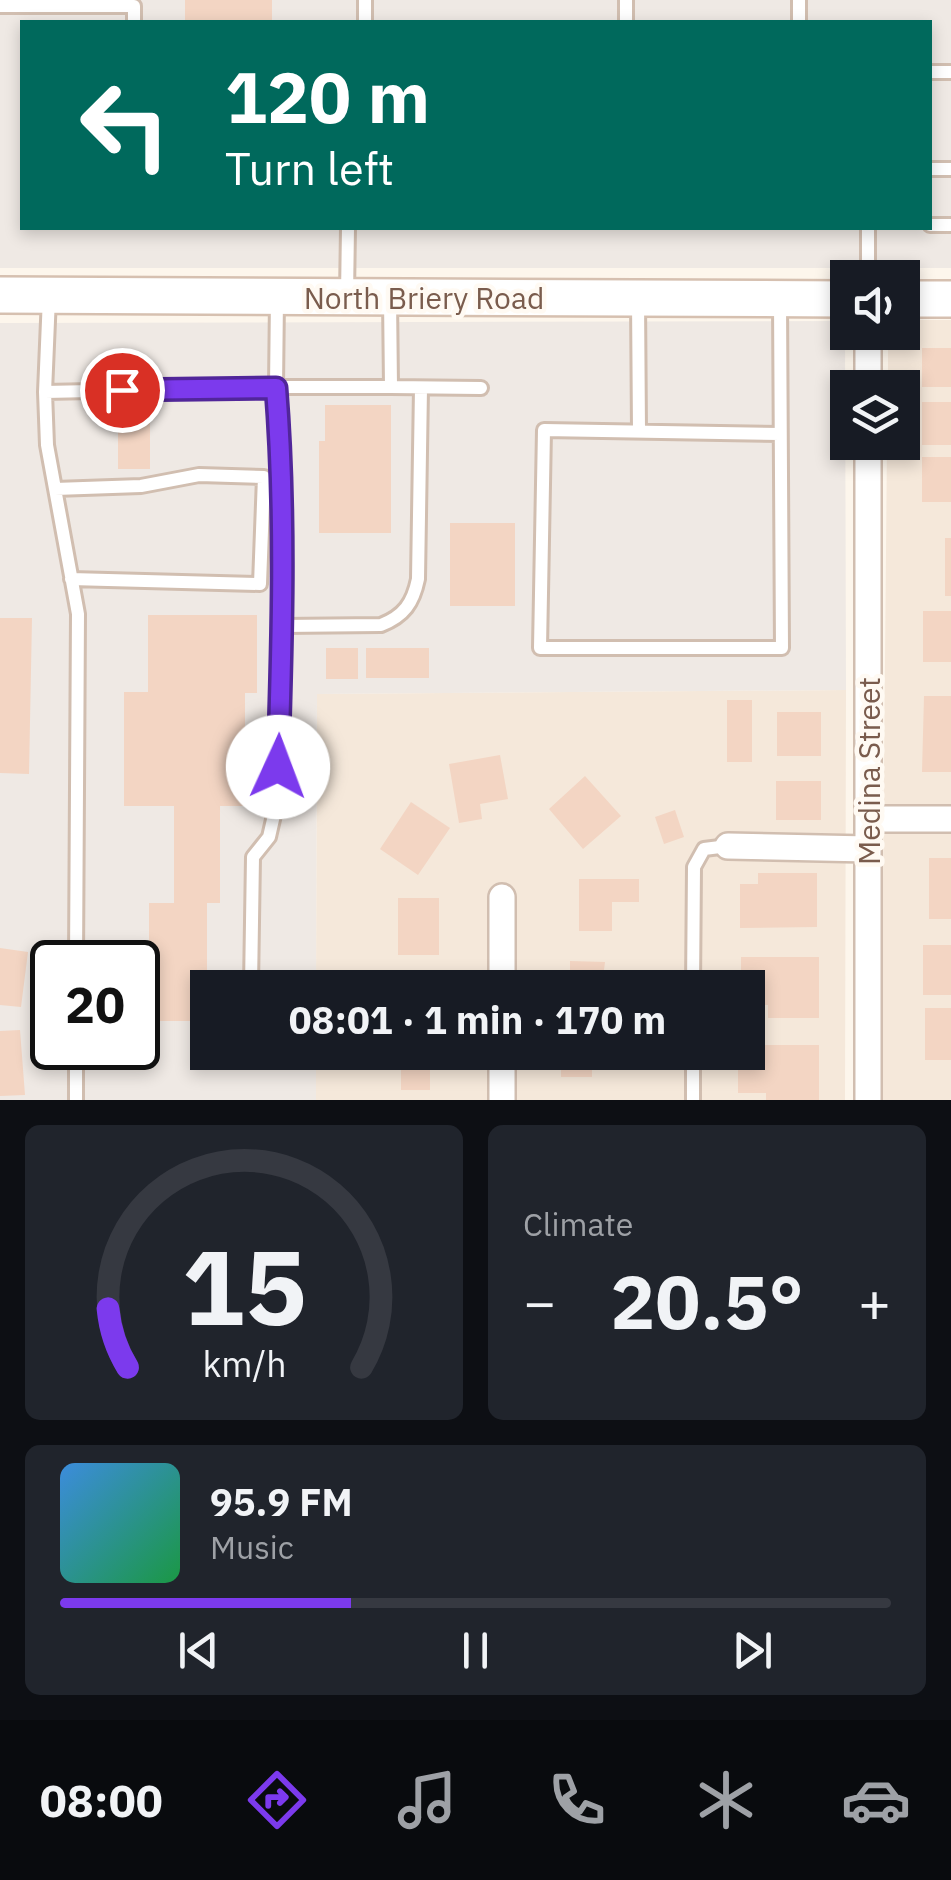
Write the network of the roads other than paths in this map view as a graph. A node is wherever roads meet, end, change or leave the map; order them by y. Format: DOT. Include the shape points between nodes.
graph roads {
  1 [pos="0,6"];
  2 [pos="134,20"];
  3 [pos="348,230"];
  4 [pos="868,230"];
  5 [pos="868,260"];
  6 [pos="0,295"];
  7 [pos="50,295"];
  8 [pos="278,296"];
  9 [pos="348,296"];
  10 [pos="390,296"];
  11 [pos="638,298"];
  12 [pos="780,298"];
  13 [pos="830,298"];
  14 [pos="920,299"];
  15 [pos="951,299"];
  16 [pos="276,388"];
  17 [pos="391,388"];
  18 [pos="421,388"];
  19 [pos="481,388"];
  20 [pos="45,392"];
  21 [pos="639,431"];
  22 [pos="780,434"];
  23 [pos="868,460"];
  24 [pos="55,489"];
  25 [pos="71,579"];
  26 [pos="260,584"];
  27 [pos="282,586"];
  28 [pos="282,626"];
  29 [pos="868,819"];
  30 [pos="951,819"];
  31 [pos="728,846"];
  32 [pos="868,850"];
  33 [pos="502,897"];
  34 [pos="76,940"];
  35 [pos="251,970"];
  36 [pos="502,970"];
  37 [pos="692,970"];
  38 [pos="76,1070"];
  39 [pos="502,1070"];
  40 [pos="693,1070"];
  41 [pos="76,1100"];
  42 [pos="502,1100"];
  43 [pos="693,1100"];
  44 [pos="868,1100"];
  1 -- 2 [label="lane" via="134,6"];
  3 -- 9 [label="lane"];
  4 -- 5 [label="lane"];
  6 -- 7 [label="street, North Briery Road"];
  7 -- 8 [label="street, North Briery Road"];
  7 -- 20 [label="lane"];
  8 -- 9 [label="street, North Briery Road"];
  8 -- 16 [label="lane"];
  9 -- 10 [label="street, North Briery Road"];
  10 -- 11 [label="street, North Briery Road"];
  10 -- 17 [label="lane"];
  11 -- 12 [label="street, North Briery Road"];
  11 -- 21 [label="lane"];
  12 -- 13 [label="street, North Briery Road"];
  12 -- 22 [label="lane"];
  14 -- 15 [label="street"];
  16 -- 17 [label="lane"];
  16 -- 20 [label="lane"];
  16 -- 27 [label="lane"];
  17 -- 18 [label="lane"];
  18 -- 19 [label="lane"];
  18 -- 28 [label="lane" via="418,580 406,610 381,625"];
  20 -- 24 [label="lane"];
  21 -- 22 [label="lane"];
  21 -- 22 [label="lane" via="544,430 540,648 782,648"];
  23 -- 29 [label="street, Medina Street"];
  24 -- 25 [label="lane"];
  24 -- 26 [label="lane" via="141,486 199,474 264,476"];
  25 -- 26 [label="lane"];
  25 -- 34 [label="lane" via="78,614"];
  26 -- 27 [label="lane"];
  27 -- 28 [label="lane"];
  28 -- 35 [label="lane" via="277,802 269,836 253,857"];
  29 -- 30 [label="street"];
  29 -- 32 [label="street, Medina Street"];
  31 -- 32 [label="street"];
  31 -- 37 [label="lane" via="704,850 694,867"];
  32 -- 44 [label="street, Medina Street"];
  33 -- 36 [label="street"];
  38 -- 41 [label="lane"];
  39 -- 42 [label="street"];
  40 -- 43 [label="lane"];
}
